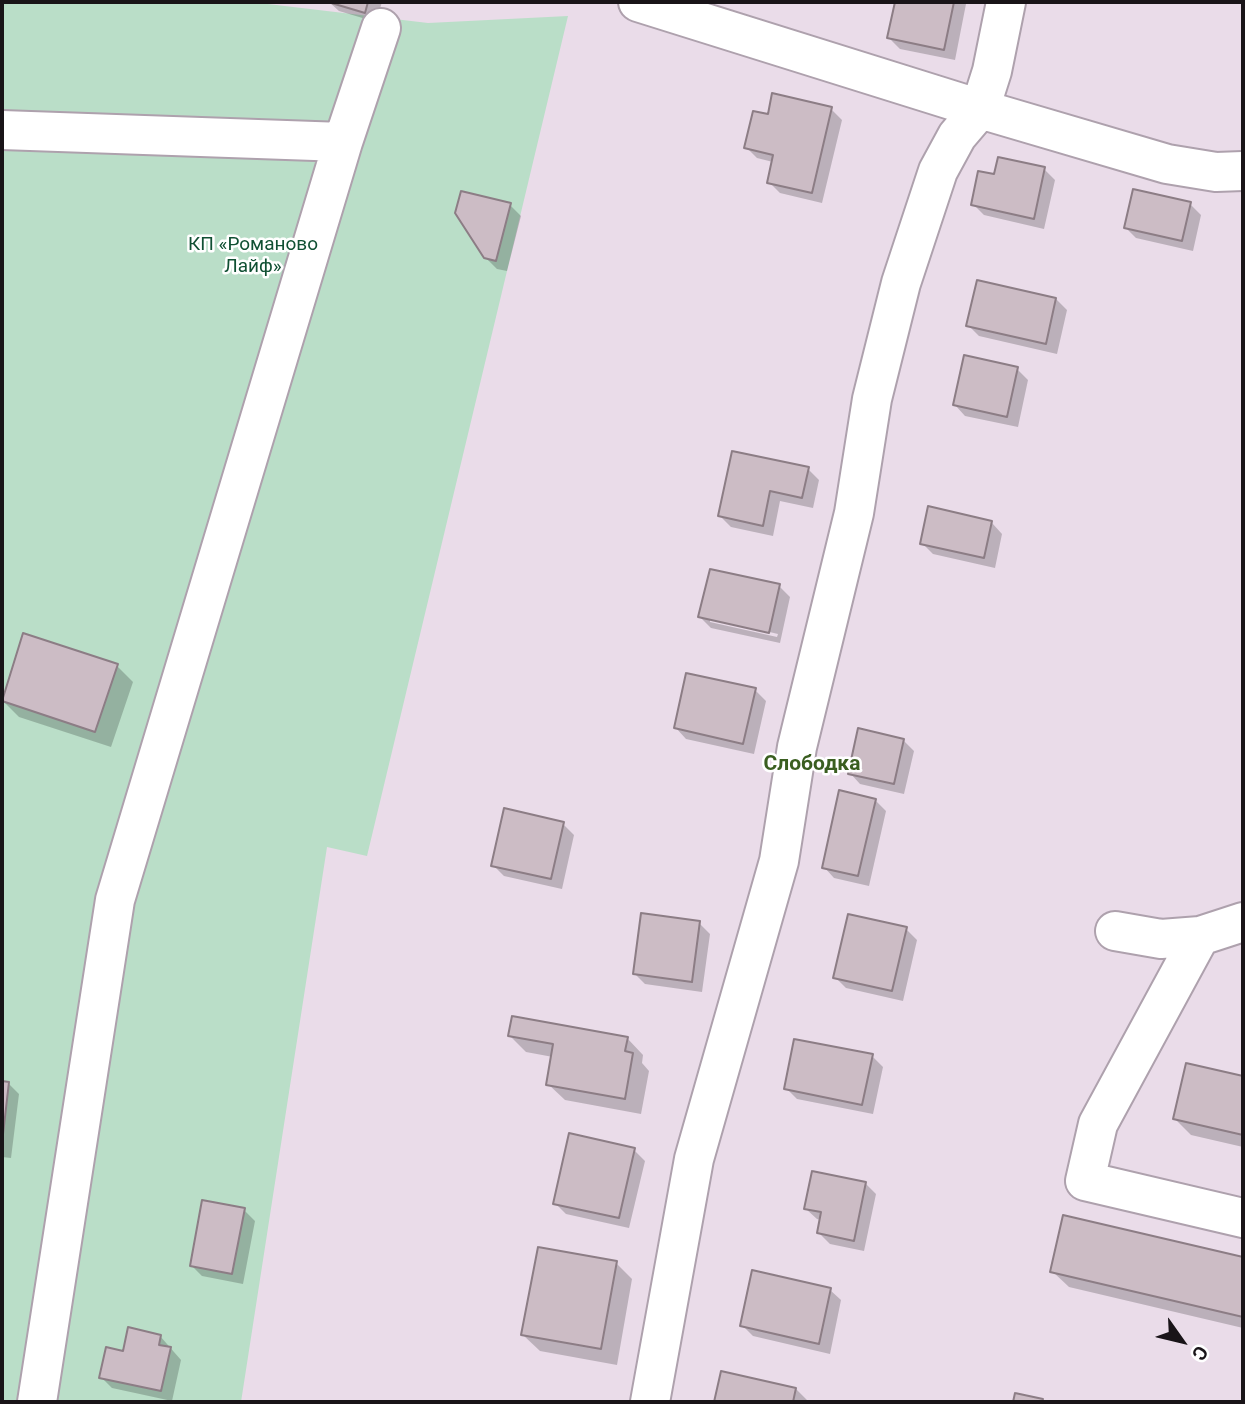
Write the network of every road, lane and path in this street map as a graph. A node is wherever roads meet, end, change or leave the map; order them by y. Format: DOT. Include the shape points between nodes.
graph roads {
  1 [pos="638,2"];
  2 [pos="1006,2"];
  3 [pos="381,28"];
  4 [pos="980,109"];
  5 [pos="2,130"];
  6 [pos="344,142"];
  7 [pos="1243,171"];
  8 [pos="1243,922"];
  9 [pos="1115,930"];
  10 [pos="1200,936"];
  11 [pos="1243,1218"];
  12 [pos="37,1402"];
  13 [pos="650,1402"];
  1 -- 4 [label="street"];
  2 -- 4 [label="street"];
  3 -- 6 [label="street"];
  4 -- 7 [label="street" via="1167,163 1216,172"];
  4 -- 13 [label="street" via="957,136 938,171 901,284 872,399 854,513 797,747 779,861 694,1159"];
  5 -- 6 [label="street"];
  6 -- 12 [label="street" via="115,900"];
  8 -- 10 [label="street"];
  9 -- 10 [label="street" via="1161,939"];
  10 -- 11 [label="street" via="1098,1124 1085,1181"];
}
